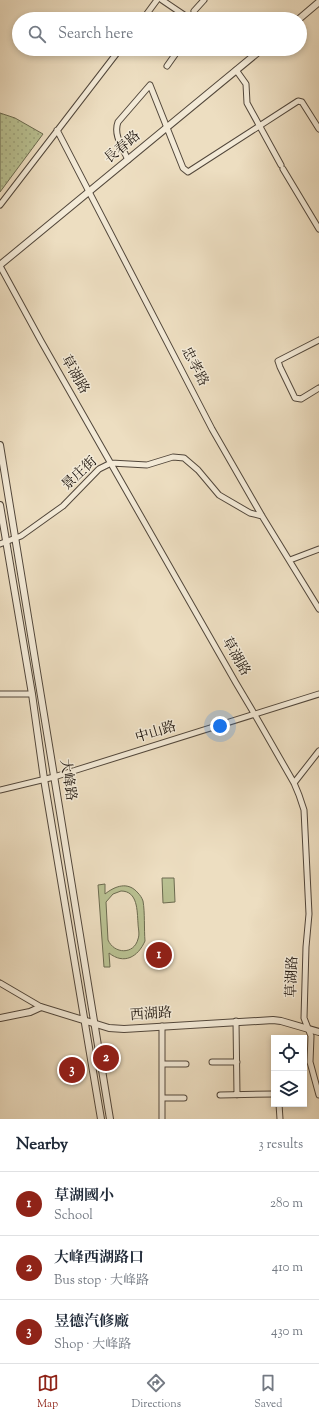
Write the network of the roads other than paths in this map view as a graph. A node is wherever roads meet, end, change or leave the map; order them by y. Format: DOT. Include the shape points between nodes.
graph roads {
  1 [pos="157,0"];
  2 [pos="162,0"];
  3 [pos="204,0"];
  4 [pos="319,2"];
  5 [pos="148,12"];
  6 [pos="184,12"];
  7 [pos="195,12"];
  8 [pos="307,12"];
  9 [pos="115,56"];
  10 [pos="174,56"];
  11 [pos="253,56"];
  12 [pos="167,66"];
  13 [pos="236,70"];
  14 [pos="260,125"];
  15 [pos="168,127"];
  16 [pos="319,129"];
  17 [pos="57,130"];
  18 [pos="128,160"];
  19 [pos="89,192"];
  20 [pos="0,205"];
  21 [pos="319,229"];
  22 [pos="0,266"];
  23 [pos="319,340"];
  24 [pos="319,388"];
  25 [pos="0,446"];
  26 [pos="111,462"];
  27 [pos="0,505"];
  28 [pos="262,516"];
  29 [pos="16,539"];
  30 [pos="3,543"];
  31 [pos="319,549"];
  32 [pos="290,560"];
  33 [pos="319,609"];
  34 [pos="0,694"];
  35 [pos="32,694"];
  36 [pos="319,694"];
  37 [pos="255,715"];
  38 [pos="319,752"];
  39 [pos="54,777"];
  40 [pos="44,779"];
  41 [pos="294,783"];
  42 [pos="0,790"];
  43 [pos="0,983"];
  44 [pos="41,1007"];
  45 [pos="0,1018"];
  46 [pos="86,1021"];
  47 [pos="236,1021"];
  48 [pos="94,1023"];
  49 [pos="162,1026"];
  50 [pos="308,1029"];
  51 [pos="319,1032"];
  52 [pos="212,1062"];
  53 [pos="237,1062"];
  54 [pos="307,1062"];
  55 [pos="162,1064"];
  56 [pos="186,1064"];
  57 [pos="271,1094"];
  58 [pos="220,1095"];
  59 [pos="237,1095"];
  60 [pos="319,1095"];
  61 [pos="162,1098"];
  62 [pos="184,1098"];
  63 [pos="278,1107"];
  64 [pos="101,1119"];
  65 [pos="110,1119"];
  66 [pos="162,1119"];
  67 [pos="280,1119"];
  1 -- 5 [label="street"];
  2 -- 6 [label="street"];
  3 -- 7 [label="street"];
  4 -- 8 [label="street"];
  9 -- 17 [label="street"];
  10 -- 12 [label="street"];
  11 -- 13 [label="street, 長春路"];
  13 -- 14 [label="street" via="246,84 247,103"];
  13 -- 15 [label="street, 長春路"];
  14 -- 15 [label="street" via="188,172 183,168"];
  14 -- 16 [label="street" via="298,100 302,102"];
  14 -- 21 [label="street"];
  15 -- 18 [label="street, 長春路"];
  15 -- 18 [label="street" via="150,85 118,122 116,128"];
  17 -- 19 [label="street, 忠孝路"];
  17 -- 20 [label="street"];
  18 -- 19 [label="street, 長春路"];
  19 -- 22 [label="street, 長春路"];
  19 -- 28 [label="street, 忠孝路" via="212,429"];
  22 -- 26 [label="street, 草湖路"];
  23 -- 24 [label="street" via="278,361 295,398 301,399"];
  25 -- 29 [label="street, 大峰路"];
  26 -- 28 [label="street, 景庄街" via="147,465 173,458 184,458 219,495 250,513"];
  26 -- 29 [label="street, 景庄街" via="99,469 63,506"];
  26 -- 37 [label="street, 草湖路"];
  27 -- 30 [label="street, 大峰路"];
  28 -- 32 [label="street, 忠孝路"];
  29 -- 30 [label="street, 景庄街"];
  29 -- 39 [label="street, 大峰路"];
  30 -- 35 [label="street, 大峰路"];
  31 -- 32 [label="street"];
  32 -- 33 [label="street, 忠孝路"];
  34 -- 35 [label="street"];
  35 -- 40 [label="street, 大峰路"];
  36 -- 37 [label="street, 中山路"];
  37 -- 39 [label="street, 中山路"];
  37 -- 41 [label="street, 草湖路"];
  38 -- 41 [label="street"];
  39 -- 40 [label="street, 中山路"];
  39 -- 48 [label="street, 大峰路"];
  40 -- 42 [label="street, 中山路"];
  40 -- 46 [label="street, 大峰路"];
  41 -- 50 [label="street, 草湖路" via="304,810 308,876 309,914 304,1018"];
  43 -- 44 [label="street"];
  44 -- 45 [label="street"];
  44 -- 46 [label="street, 西湖路"];
  46 -- 48 [label="street, 西湖路"];
  46 -- 64 [label="street, 大峰路"];
  47 -- 49 [label="street, 西湖路"];
  47 -- 50 [label="street, 西湖路" via="273,1020"];
  47 -- 53 [label="street"];
  48 -- 49 [label="street, 西湖路" via="124,1030"];
  48 -- 65 [label="street, 大峰路"];
  49 -- 55 [label="street"];
  50 -- 51 [label="street, 西湖路"];
  50 -- 54 [label="street, 草湖路" via="311,1036"];
  52 -- 53 [label="street"];
  53 -- 59 [label="street"];
  54 -- 60 [label="street, 草湖路"];
  55 -- 56 [label="street"];
  55 -- 61 [label="street"];
  57 -- 59 [label="street"];
  58 -- 59 [label="street"];
  61 -- 62 [label="street"];
  61 -- 66 [label="street"];
  63 -- 67 [label="street"];
}
